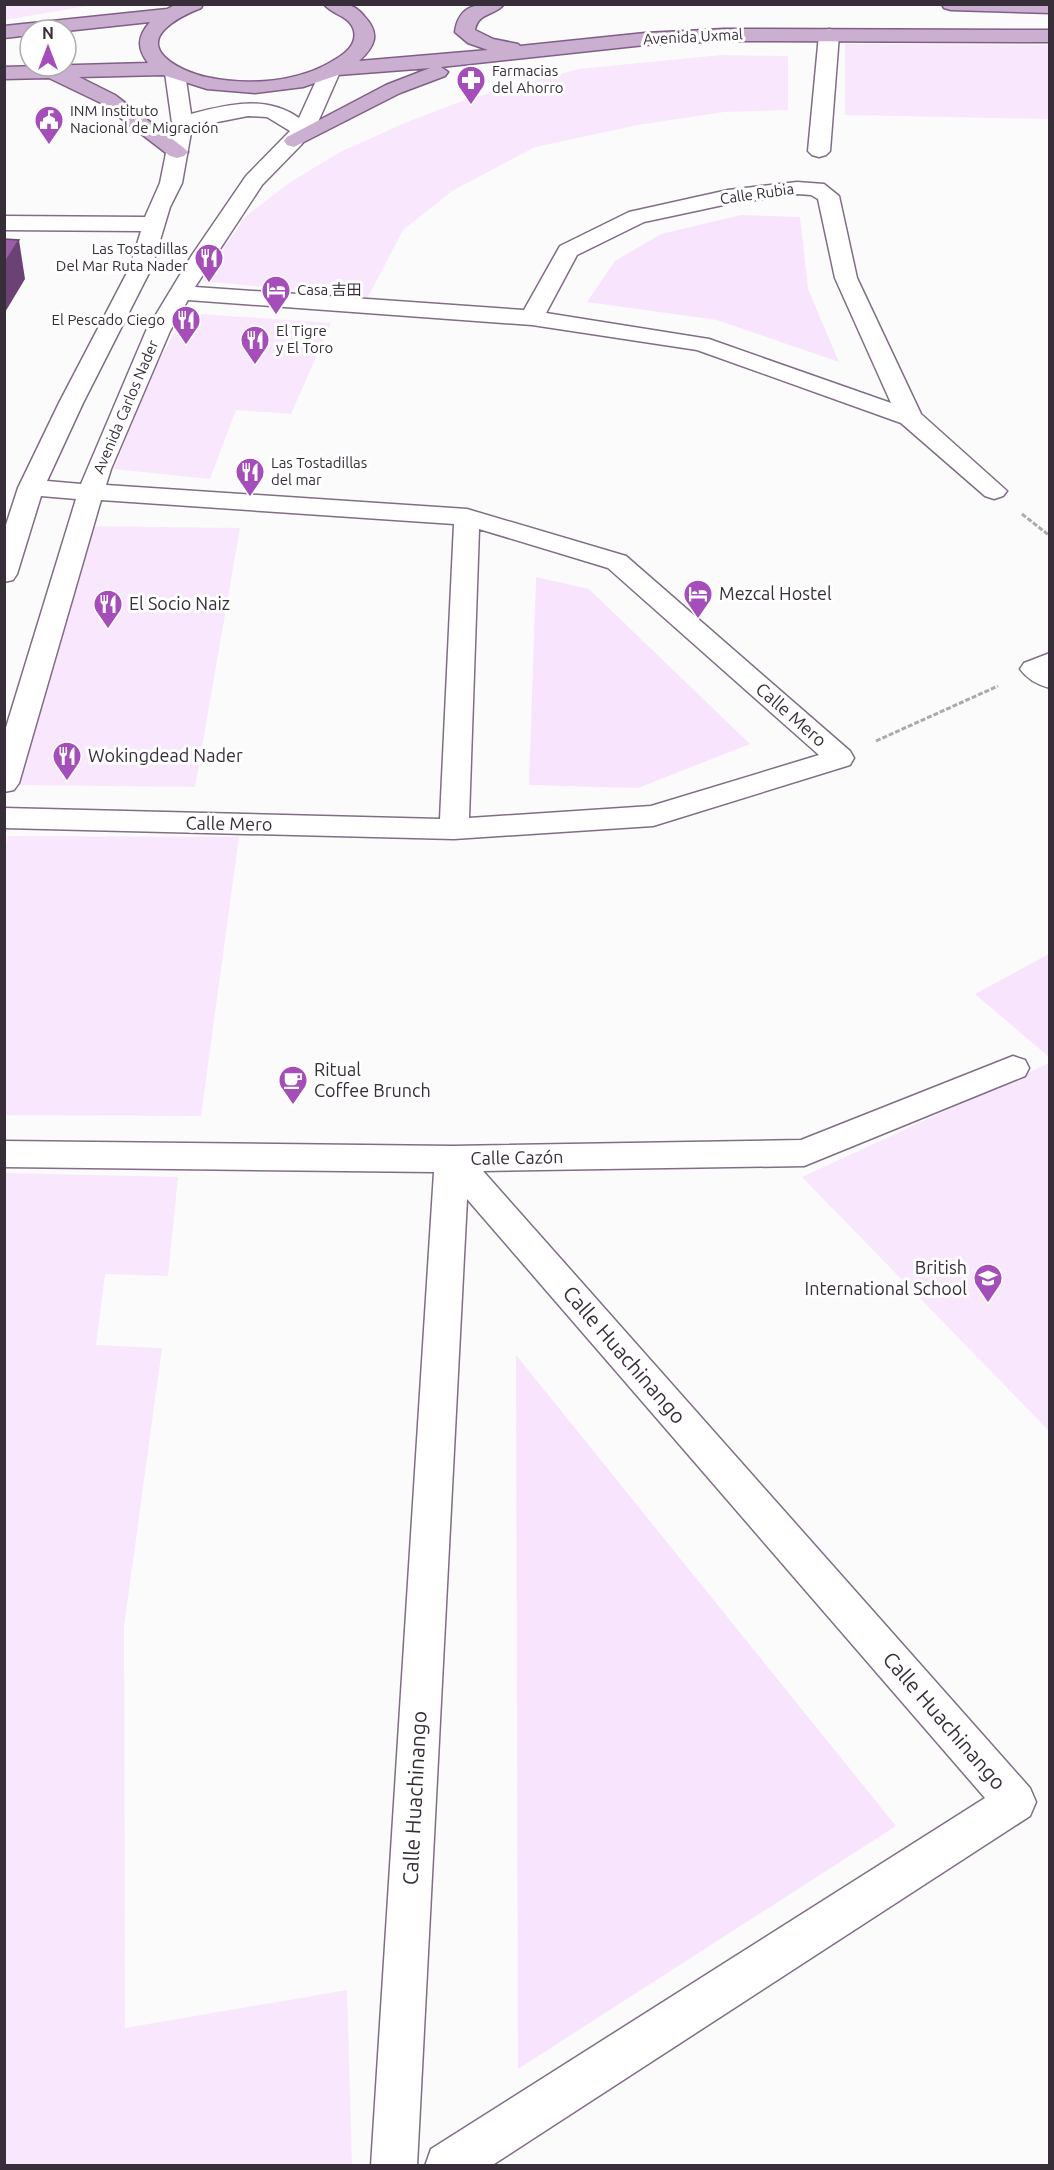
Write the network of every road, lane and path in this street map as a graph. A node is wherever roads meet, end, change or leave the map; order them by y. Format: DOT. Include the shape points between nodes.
graph roads {
  1 [pos="137,4"];
  2 [pos="194,4"];
  3 [pos="372,4"];
  4 [pos="495,4"];
  5 [pos="951,4"];
  6 [pos="343,7"];
  7 [pos="1050,7"];
  8 [pos="171,15"];
  9 [pos="79,24"];
  10 [pos="4,32"];
  11 [pos="829,35"];
  12 [pos="1050,36"];
  13 [pos="534,50"];
  14 [pos="481,56"];
  15 [pos="333,70"];
  16 [pos="171,71"];
  17 [pos="78,72"];
  18 [pos="65,78"];
  19 [pos="182,123"];
  20 [pos="298,136"];
  21 [pos="819,151"];
  22 [pos="177,152"];
  23 [pos="4,224"];
  24 [pos="154,224"];
  25 [pos="181,293"];
  26 [pos="532,318"];
  27 [pos="910,418"];
  28 [pos="31,488"];
  29 [pos="994,490"];
  30 [pos="91,491"];
  31 [pos="467,518"];
  32 [pos="4,574"];
  33 [pos="1044,670"];
  34 [pos="840,758"];
  35 [pos="4,783"];
  36 [pos="4,818"];
  37 [pos="454,829"];
  38 [pos="1013,1068"];
  39 [pos="4,1154"];
  40 [pos="452,1159"];
  41 [pos="394,2166"];
  42 [pos="448,2166"];
  1 -- 9 [label="main road"];
  2 -- 8 [label="main road"];
  3 -- 6 [label="main road"];
  4 -- 13 [label="main road" via="472,15 465,24 465,32 498,48"];
  5 -- 7 [label="main road"];
  6 -- 15 [label="main road" via="360,22 364,40 359,52"];
  8 -- 9 [label="main road"];
  8 -- 16 [label="main road" via="156,28 149,41 153,56"];
  9 -- 10 [label="main road"];
  11 -- 12 [label="main road, Avenida Uxmal"];
  11 -- 13 [label="main road, Avenida Uxmal" via="645,39"];
  11 -- 21 [label="street"];
  13 -- 14 [label="main road, Avenida Uxmal"];
  14 -- 15 [label="main road, Avenida Uxmal"];
  14 -- 20 [label="main road" via="393,89"];
  15 -- 16 [label="main road" via="302,81 252,87 204,82"];
  15 -- 20 [label="street, Avenida Carlos Nader"];
  16 -- 17 [label="main road"];
  16 -- 19 [label="street"];
  18 -- 22 [label="main road" via="108,99"];
  19 -- 20 [label="street" via="232,111 270,111 284,117"];
  19 -- 22 [label="street"];
  20 -- 25 [label="street, Avenida Carlos Nader" via="254,181"];
  22 -- 24 [label="street" via="171,183"];
  23 -- 24 [label="street"];
  24 -- 28 [label="street" via="141,267"];
  25 -- 26 [label="street, Calle Rubia"];
  25 -- 30 [label="street, Avenida Carlos Nader" via="158,331"];
  26 -- 27 [label="street, Calle Rubia" via="701,344"];
  26 -- 27 [label="street, Calle Rubia" via="568,251 637,217 728,197 816,189 828,196 846,278"];
  27 -- 29 [label="street, Calle Rubia"];
  28 -- 30 [label="street, Calle Mero"];
  28 -- 32 [label="street"];
  30 -- 31 [label="street, Calle Mero"];
  30 -- 35 [label="street, Avenida Carlos Nader"];
  31 -- 34 [label="street, Calle Mero" via="617,562"];
  31 -- 37 [label="street"];
  33 -- 34 [label="path"];
  34 -- 37 [label="street, Calle Mero" via="653,816"];
  36 -- 37 [label="street, Calle Mero"];
  38 -- 40 [label="street, Calle Cazón" via="804,1153"];
  39 -- 40 [label="street, Calle Cazón"];
  40 -- 41 [label="street, Calle Huachinango"];
  40 -- 42 [label="street, Calle Huachinango" via="1015,1802"];
}
